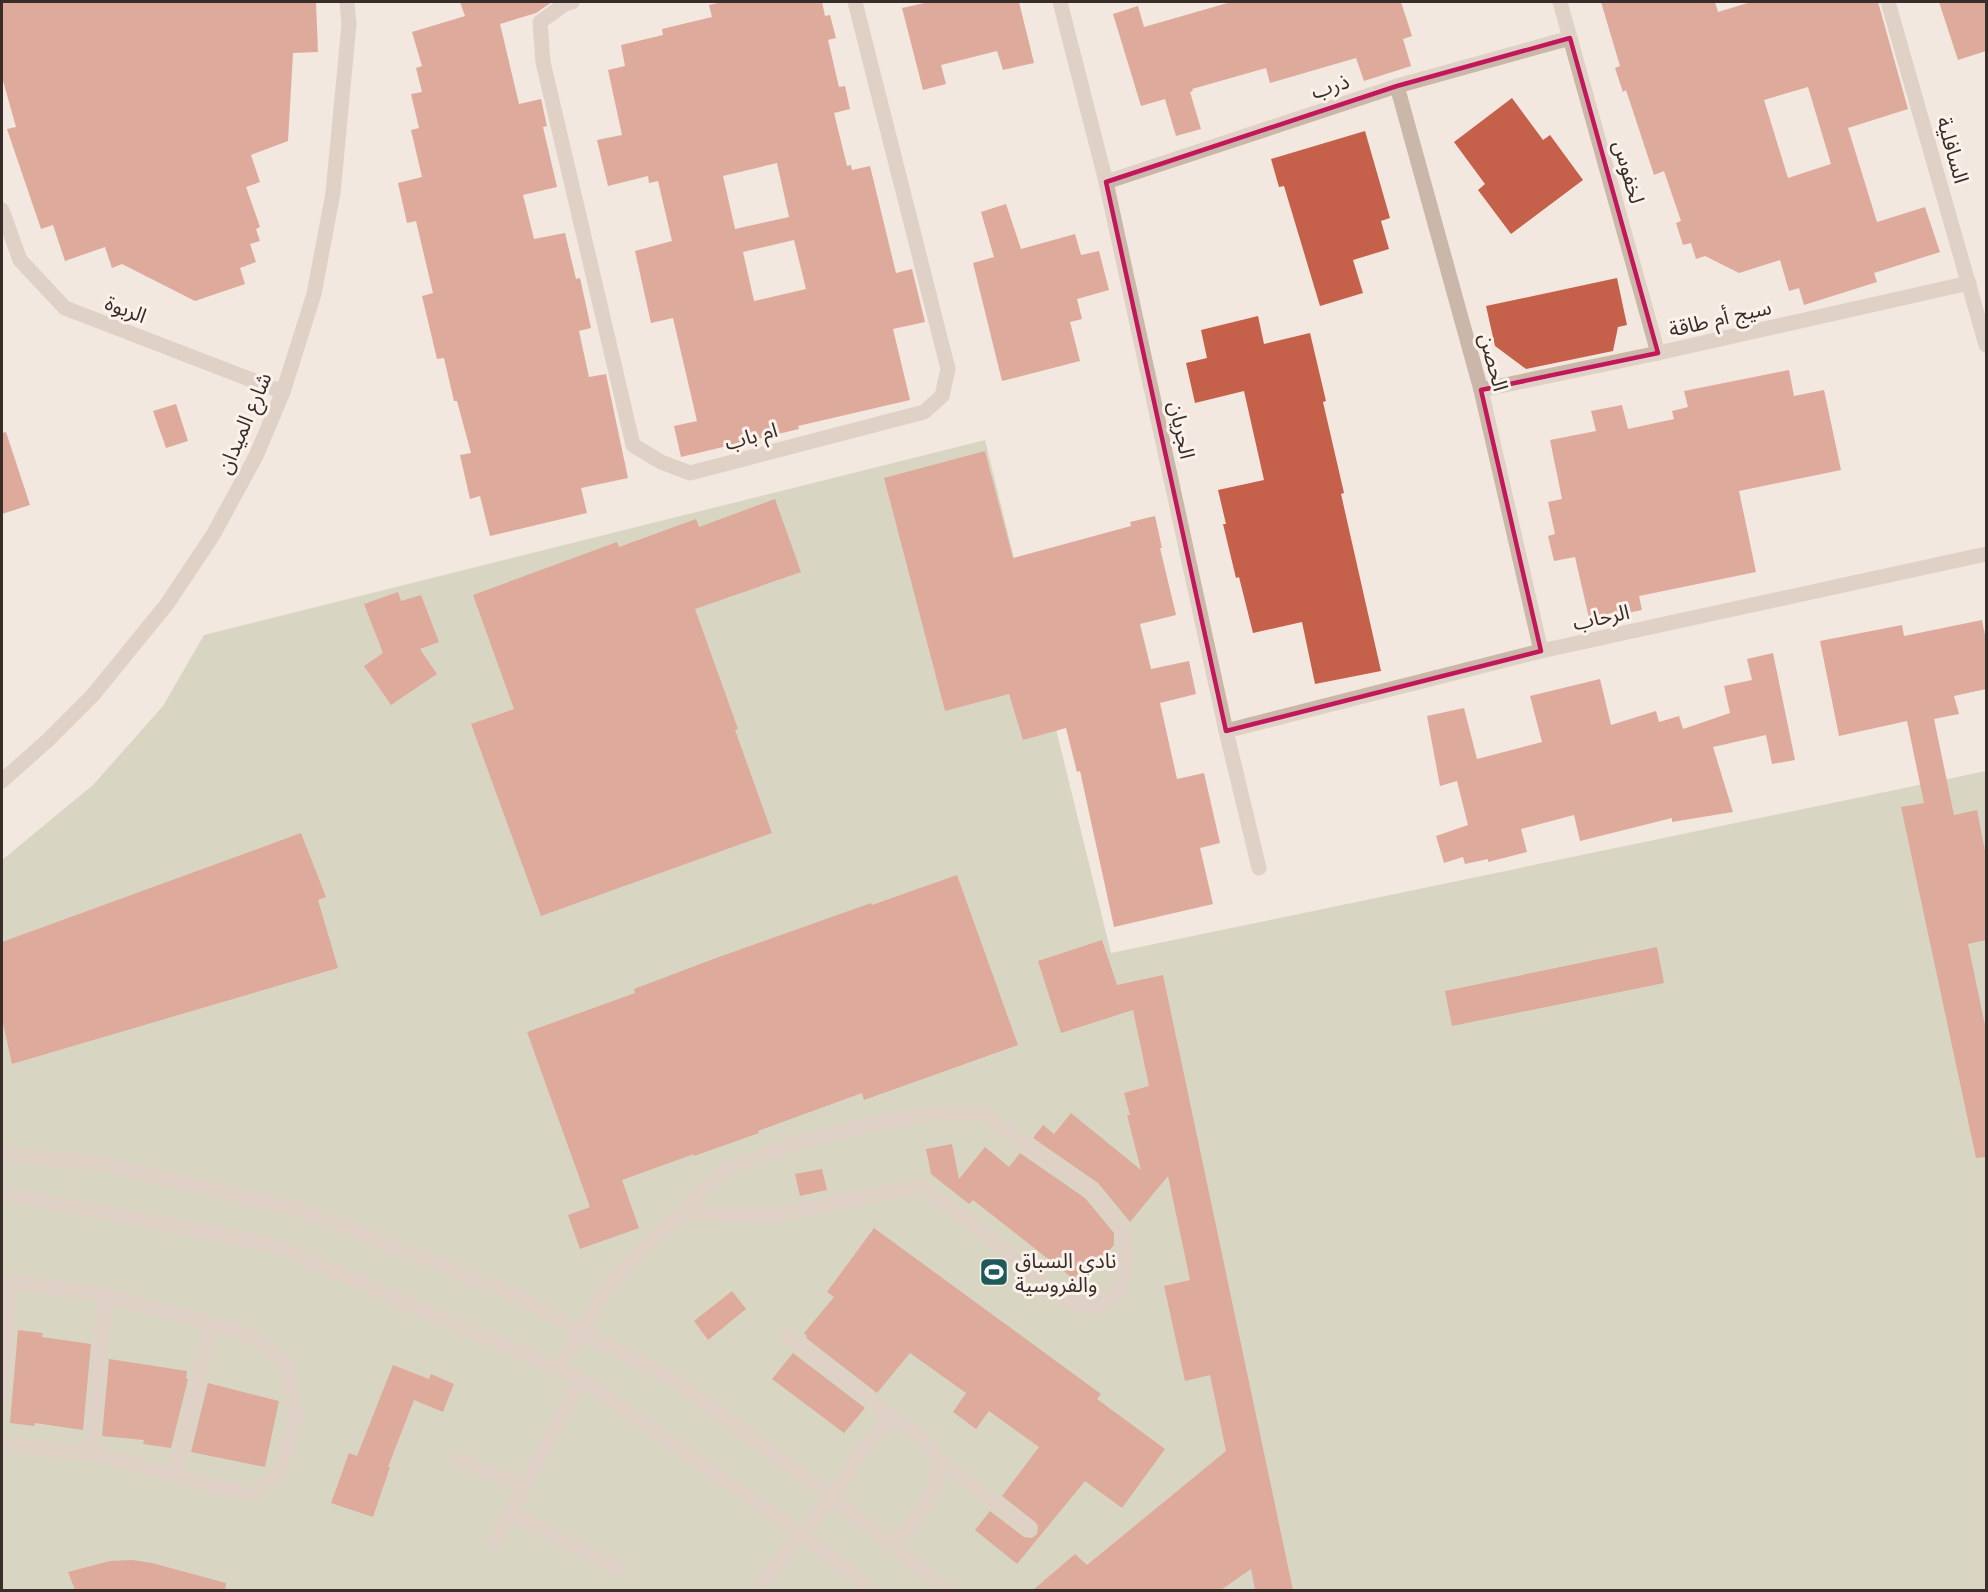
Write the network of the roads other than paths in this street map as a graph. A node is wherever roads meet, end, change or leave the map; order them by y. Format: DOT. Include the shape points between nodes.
graph roads {
  1 [pos="347,2"];
  2 [pos="572,2"];
  3 [pos="855,2"];
  4 [pos="1060,2"];
  5 [pos="1560,2"];
  6 [pos="1888,2"];
  7 [pos="1570,38"];
  8 [pos="1397,86"];
  9 [pos="1106,182"];
  10 [pos="2,210"];
  11 [pos="1969,284"];
  12 [pos="1986,345"];
  13 [pos="1658,353"];
  14 [pos="1480,390"];
  15 [pos="283,392"];
  16 [pos="1986,554"];
  17 [pos="1541,651"];
  18 [pos="1226,731"];
  19 [pos="2,781"];
  20 [pos="1258,868"];
  21 [pos="2,1154"];
  22 [pos="2,1193"];
  23 [pos="683,1213"];
  24 [pos="5,1280"];
  25 [pos="105,1295"];
  26 [pos="212,1324"];
  27 [pos="581,1331"];
  28 [pos="787,1336"];
  29 [pos="559,1370"];
  30 [pos="581,1379"];
  31 [pos="2,1397"];
  32 [pos="897,1422"];
  33 [pos="2,1445"];
  34 [pos="92,1453"];
  35 [pos="457,1459"];
  36 [pos="938,1459"];
  37 [pos="175,1475"];
  38 [pos="524,1486"];
  39 [pos="832,1497"];
  40 [pos="510,1513"];
  41 [pos="1029,1529"];
  42 [pos="801,1534"];
  43 [pos="495,1541"];
  44 [pos="892,1546"];
  45 [pos="619,1569"];
  46 [pos="756,1590"];
  47 [pos="873,1590"];
  48 [pos="947,1590"];
  1 -- 15 [label="street, شارع الميدان" via="349,24 333,193 314,294"];
  2 -- 3 [label="street, ام باب" via="540,22 543,62 633,445 690,473 924,412 942,396 948,369"];
  4 -- 9 [label="street, الجريان"];
  5 -- 7 [label="street, لخفوس"];
  6 -- 11 [label="street, السافلية"];
  7 -- 8 [label="street, ذرب"];
  7 -- 13 [label="street, لخفوس"];
  8 -- 9 [label="street, ذرب"];
  8 -- 14 [label="street, الحصن"];
  9 -- 18 [label="street, الجريان"];
  10 -- 15 [label="street, الربوة" via="20,260 65,308"];
  11 -- 12 [label="street, السافلية"];
  11 -- 13 [label="street, سيج أم طاقة"];
  13 -- 14 [label="street, سيج أم طاقة"];
  14 -- 17 [label="street, الحصن"];
  15 -- 19 [label="street, شارع الميدان" via="238,490 167,604 93,694"];
  16 -- 17 [label="street, الرحاب"];
  17 -- 18 [label="street, الرحاب"];
  18 -- 20 [label="street, الجريان"];
  21 -- 27 [label="street" via="104,1164 308,1212 501,1289"];
  22 -- 29 [label="street" via="274,1245"];
  23 -- 23 [label="street" via="773,1215 921,1186 1068,1301 1094,1308 1118,1293 1126,1264 1123,1229 1092,1191 981,1113 930,1114 873,1124 772,1151 725,1171"];
  23 -- 27 [label="street" via="646,1244 608,1286"];
  24 -- 25 [label="street"];
  24 -- 31 [label="street"];
  25 -- 26 [label="street"];
  25 -- 34 [label="street"];
  26 -- 37 [label="street"];
  26 -- 37 [label="street" via="253,1337 287,1365 296,1420 276,1478 245,1494"];
  27 -- 29 [label="street"];
  27 -- 39 [label="street" via="670,1378"];
  28 -- 32 [label="street"];
  29 -- 30 [label="street"];
  30 -- 38 [label="street"];
  30 -- 42 [label="street"];
  32 -- 36 [label="street" via="924,1438"];
  32 -- 39 [label="street" via="882,1428 864,1448"];
  33 -- 34 [label="street"];
  34 -- 37 [label="street"];
  35 -- 38 [label="street"];
  36 -- 41 [label="street"];
  36 -- 44 [label="street" via="938,1482 926,1504"];
  38 -- 40 [label="street"];
  39 -- 42 [label="street"];
  39 -- 44 [label="street"];
  40 -- 43 [label="street"];
  40 -- 45 [label="street"];
  42 -- 46 [label="street"];
  42 -- 47 [label="street"];
  44 -- 48 [label="street"];
}
